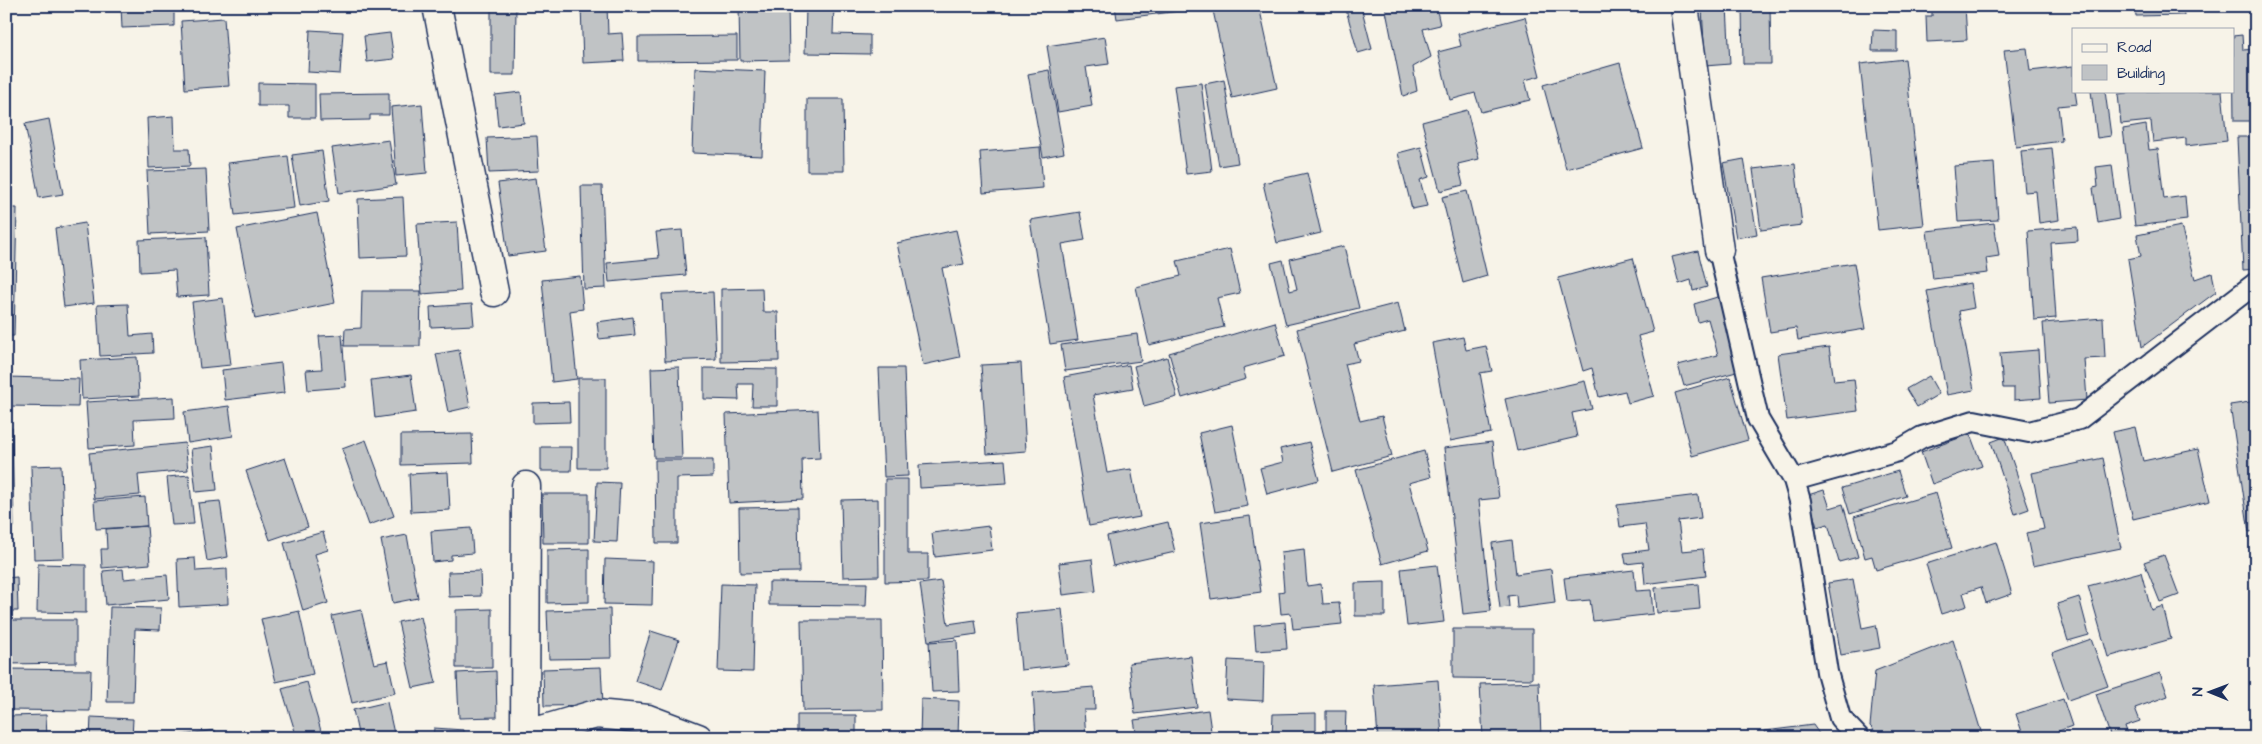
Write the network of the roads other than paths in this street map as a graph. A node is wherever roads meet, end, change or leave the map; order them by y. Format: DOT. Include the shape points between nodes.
graph roads {
  1 [pos="437,6"];
  2 [pos="1684,6"];
  3 [pos="1719,250"];
  4 [pos="2256,283"];
  5 [pos="494,292"];
  6 [pos="1794,480"];
  7 [pos="526,486"];
  8 [pos="524,736"];
  9 [pos="698,738"];
  10 [pos="1859,738"];
  1 -- 5 [label="street"];
  2 -- 3 [label="street"];
  3 -- 6 [label="lane" via="1758,419"];
  4 -- 6 [label="lane" via="2079,419 2029,432 1974,421 1922,438 1898,451"];
  6 -- 10 [label="lane" via="1827,672 1840,718"];
  7 -- 8 [label="street"];
  8 -- 9 [label="street" via="596,714 648,719"];
}
